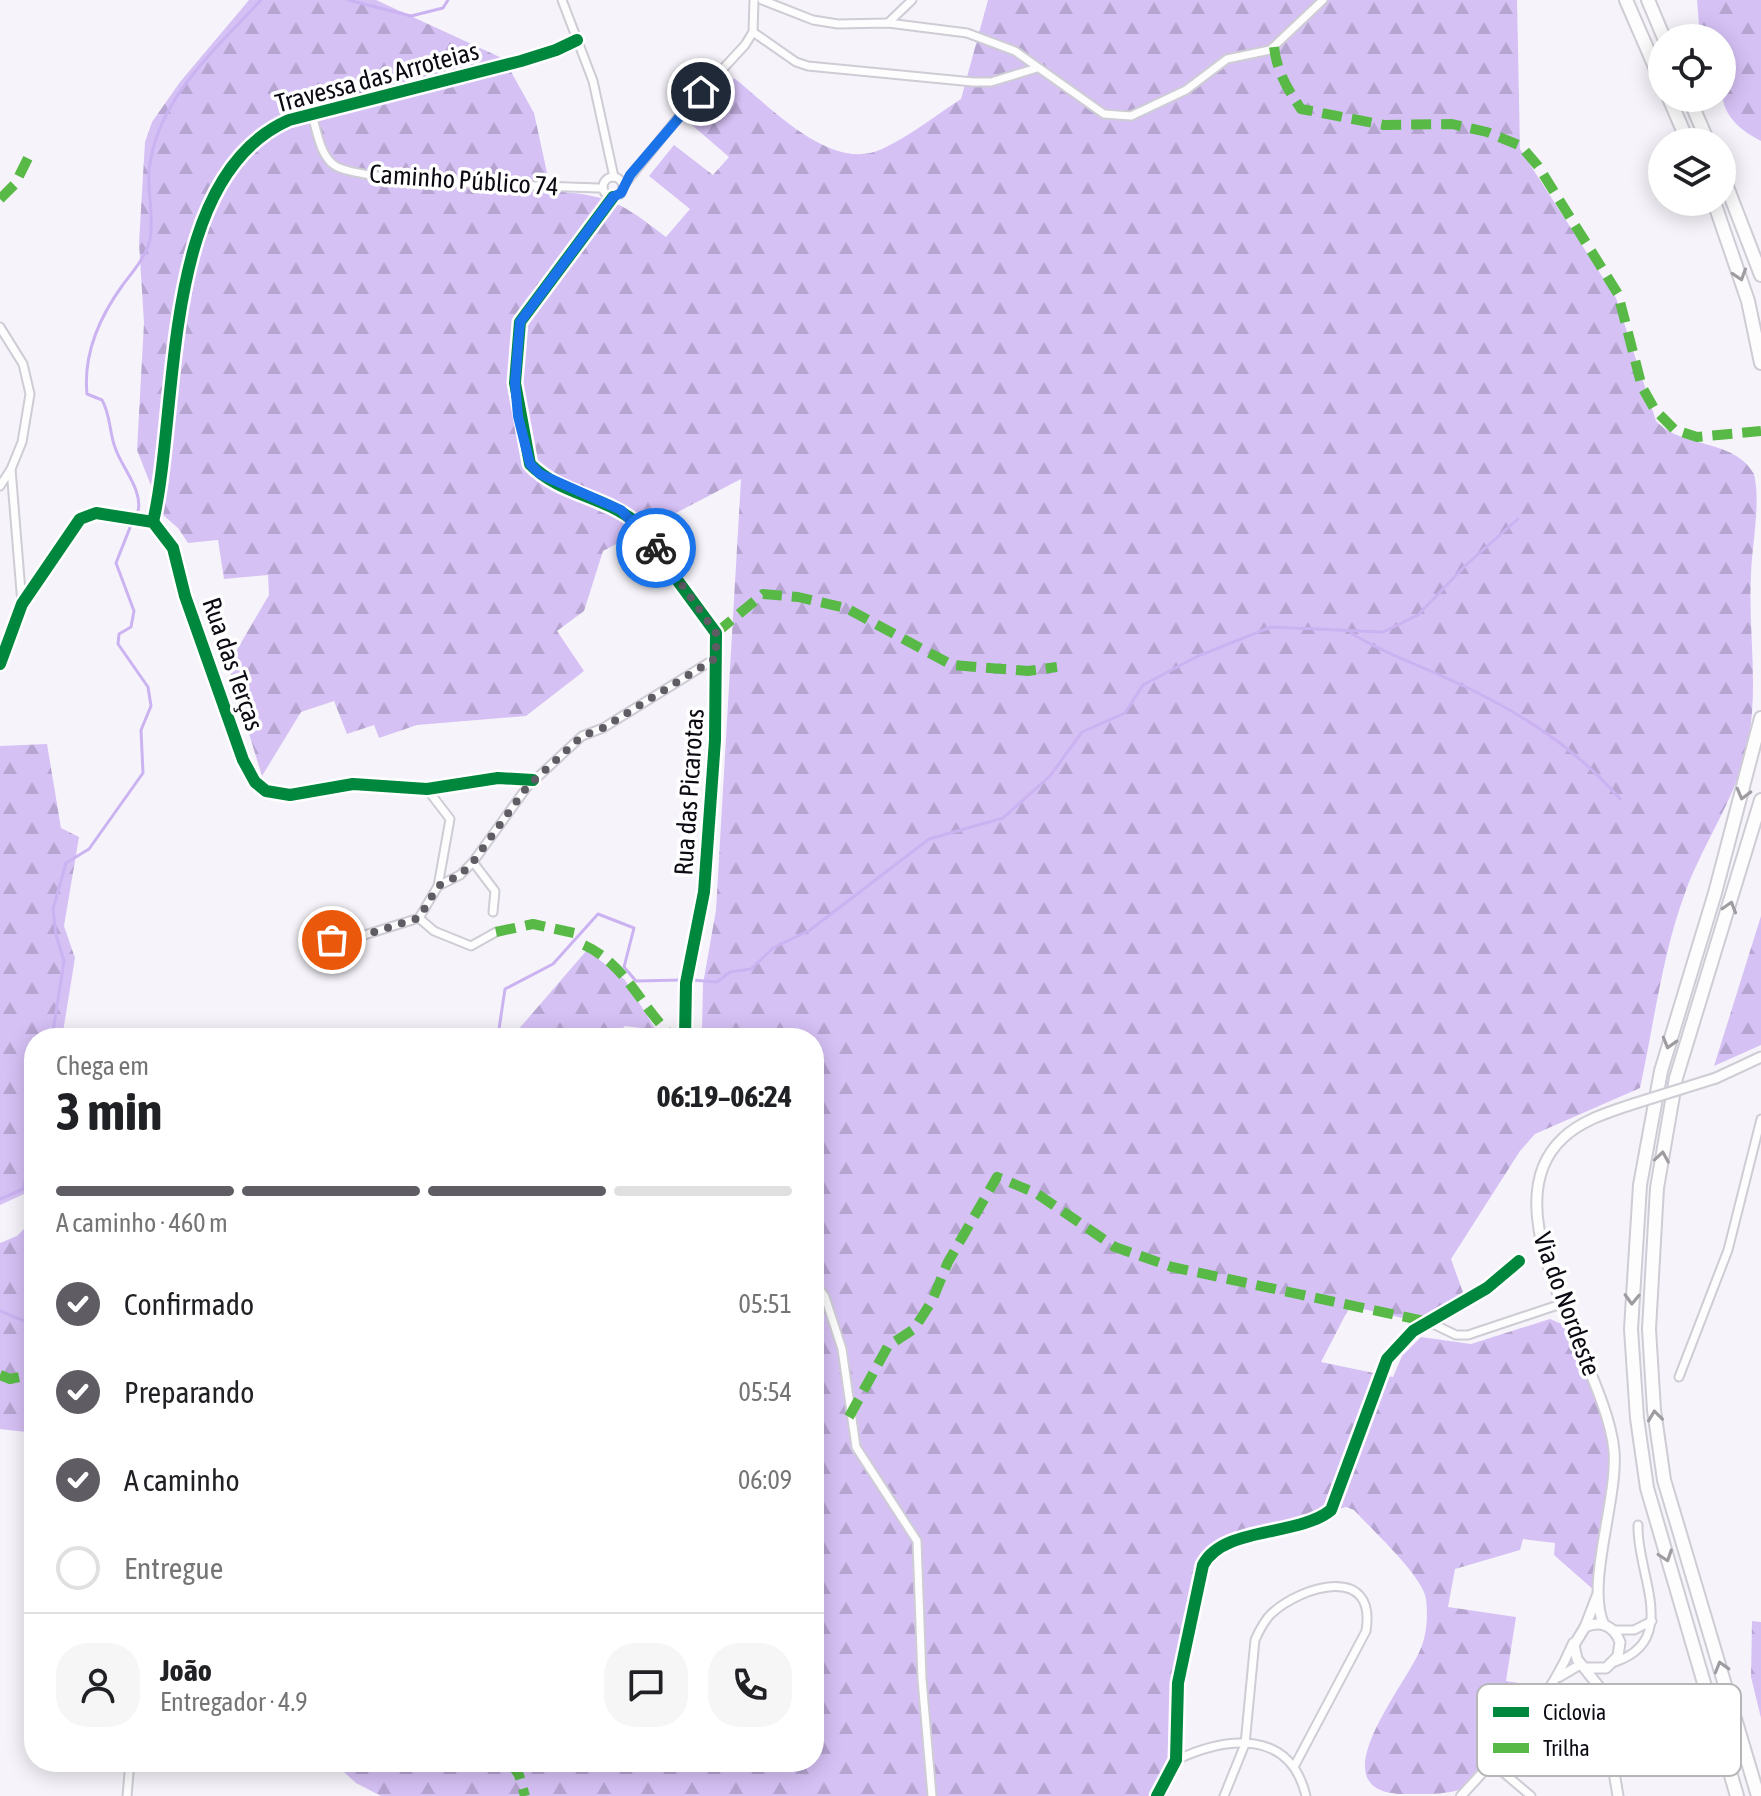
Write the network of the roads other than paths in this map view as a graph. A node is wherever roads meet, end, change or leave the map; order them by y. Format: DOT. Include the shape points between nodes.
graph roads {
  1 [pos="562,0"];
  2 [pos="754,0"];
  3 [pos="762,0"];
  4 [pos="912,0"];
  5 [pos="1323,0"];
  6 [pos="1626,0"];
  7 [pos="1648,0"];
  8 [pos="888,23"];
  9 [pos="1658,24"];
  10 [pos="753,32"];
  11 [pos="577,40"];
  12 [pos="1648,51"];
  13 [pos="1037,68"];
  14 [pos="312,115"];
  15 [pos="614,177"];
  16 [pos="623,186"];
  17 [pos="603,188"];
  18 [pos="613,197"];
  19 [pos="1736,210"];
  20 [pos="1719,216"];
  21 [pos="1761,275"];
  22 [pos="0,327"];
  23 [pos="1761,363"];
  24 [pos="11,469"];
  25 [pos="0,486"];
  26 [pos="153,522"];
  27 [pos="22,604"];
  28 [pos="716,658"];
  29 [pos="0,664"];
  30 [pos="1761,718"];
  31 [pos="533,780"];
  32 [pos="427,789"];
  33 [pos="1761,800"];
  34 [pos="473,862"];
  35 [pos="438,886"];
  36 [pos="493,912"];
  37 [pos="419,918"];
  38 [pos="496,932"];
  39 [pos="332,940"];
  40 [pos="685,1028"];
  41 [pos="1761,1057"];
  42 [pos="1761,1119"];
  43 [pos="1519,1261"];
  44 [pos="824,1296"];
  45 [pos="1564,1303"];
  46 [pos="1429,1322"];
  47 [pos="1679,1377"];
  48 [pos="1638,1525"];
  49 [pos="1598,1592"];
  50 [pos="1652,1621"];
  51 [pos="1585,1627"];
  52 [pos="1608,1627"];
  53 [pos="1575,1639"];
  54 [pos="1613,1664"];
  55 [pos="1584,1666"];
  56 [pos="1559,1678"];
  57 [pos="1554,1684"];
  58 [pos="1597,1684"];
  59 [pos="1606,1684"];
  60 [pos="1704,1684"];
  61 [pos="1725,1684"];
  62 [pos="1741,1739"];
  63 [pos="1245,1744"];
  64 [pos="1176,1760"];
  65 [pos="1295,1765"];
  66 [pos="129,1772"];
  67 [pos="1480,1776"];
  68 [pos="1507,1776"];
  69 [pos="1614,1776"];
  70 [pos="1731,1776"];
  71 [pos="127,1796"];
  72 [pos="932,1796"];
  73 [pos="1157,1796"];
  74 [pos="1224,1796"];
  75 [pos="1306,1796"];
  76 [pos="1461,1796"];
  77 [pos="1531,1796"];
  78 [pos="1618,1796"];
  79 [pos="1737,1796"];
  80 [pos="1758,1796"];
  1 -- 11 [label="street"];
  2 -- 10 [label="street"];
  3 -- 8 [label="street" via="813,20"];
  4 -- 8 [label="street"];
  5 -- 13 [label="street" via="1270,50 1227,59 1186,90 1131,116 1104,114"];
  6 -- 12 [label="highway"];
  7 -- 9 [label="highway"];
  8 -- 13 [label="street" via="967,33 1015,51"];
  10 -- 13 [label="street" via="808,66 973,82"];
  10 -- 16 [label="street"];
  11 -- 14 [label="street, Travessa das Arroteias" via="521,61"];
  11 -- 15 [label="street" via="593,81"];
  14 -- 17 [label="street, Caminho Público 74" via="324,152 346,171"];
  14 -- 26 [label="street, Travessa das Arroteias" via="265,131 236,161 197,239"];
  15 -- 16 [label="street"];
  15 -- 17 [label="street" via="606,179"];
  16 -- 18 [label="street"];
  17 -- 18 [label="street"];
  18 -- 28 [label="street, Rua das Picarotas" via="520,322 518,416 530,464 540,474 621,510 654,544 716,633"];
  19 -- 21 [label="highway"];
  20 -- 23 [label="highway, one-way" via="1748,301"];
  22 -- 24 [label="street" via="23,364 30,394 22,442"];
  24 -- 25 [label="street"];
  24 -- 27 [label="street"];
  26 -- 27 [label="street" via="96,513 80,519"];
  26 -- 32 [label="street, Rua das Terças" via="173,548 185,596 255,782 266,791 290,795 353,784"];
  27 -- 29 [label="street"];
  28 -- 31 [label="street" via="582,736"];
  28 -- 40 [label="street, Rua das Picarotas" via="704,892 686,983"];
  30 -- 60 [label="highway, one-way" via="1745,790 1661,1071 1640,1185 1631,1329 1647,1488"];
  31 -- 32 [label="street, Rua das Terças" via="498,778"];
  31 -- 34 [label="street"];
  32 -- 35 [label="street" via="450,819"];
  61 -- 33 [label="highway, one-way" via="1664,1480 1649,1329 1657,1188 1676,1078"];
  34 -- 35 [label="street"];
  34 -- 36 [label="street" via="495,891"];
  35 -- 37 [label="street"];
  37 -- 38 [label="street" via="434,931 471,946"];
  37 -- 39 [label="street"];
  41 -- 45 [label="main road, Via do Nordeste, bridge" via="1578,1126 1551,1152 1540,1172 1537,1221"];
  42 -- 47 [label="street" via="1728,1250"];
  43 -- 46 [label="street" via="1487,1288"];
  44 -- 72 [label="street" via="842,1349 856,1447 917,1541"];
  45 -- 46 [label="street" via="1468,1335 1442,1331"];
  45 -- 49 [label="main road, Via do Nordeste" via="1606,1410 1615,1453"];
  46 -- 64 [label="street" via="1387,1359 1331,1510 1320,1519 1237,1540 1208,1554 1178,1683"];
  48 -- 50 [label="street"];
  49 -- 51 [label="main road, Via do Nordeste"];
  49 -- 52 [label="main road, Via do Nordeste"];
  50 -- 52 [label="street" via="1634,1630"];
  50 -- 54 [label="street" via="1640,1648"];
  51 -- 52 [label="main road"];
  51 -- 53 [label="main road"];
  52 -- 54 [label="main road" via="1620,1649"];
  53 -- 55 [label="main road" via="1574,1652"];
  53 -- 56 [label="street"];
  54 -- 55 [label="main road" via="1599,1670"];
  54 -- 59 [label="main road"];
  55 -- 56 [label="street"];
  55 -- 58 [label="main road"];
  56 -- 57 [label="street"];
  80 -- 62 [label="highway, one-way"];
  63 -- 64 [label="street" via="1199,1749"];
  63 -- 65 [label="street" via="1272,1749"];
  63 -- 65 [label="street" via="1255,1640 1262,1626 1273,1612 1324,1586 1352,1589 1369,1613 1366,1631"];
  63 -- 74 [label="street"];
  64 -- 73 [label="street"];
  65 -- 75 [label="street"];
  66 -- 71 [label="street"];
  67 -- 76 [label="street"];
  68 -- 77 [label="street"];
  69 -- 78 [label="main road"];
  70 -- 79 [label="highway, one-way"];
}
